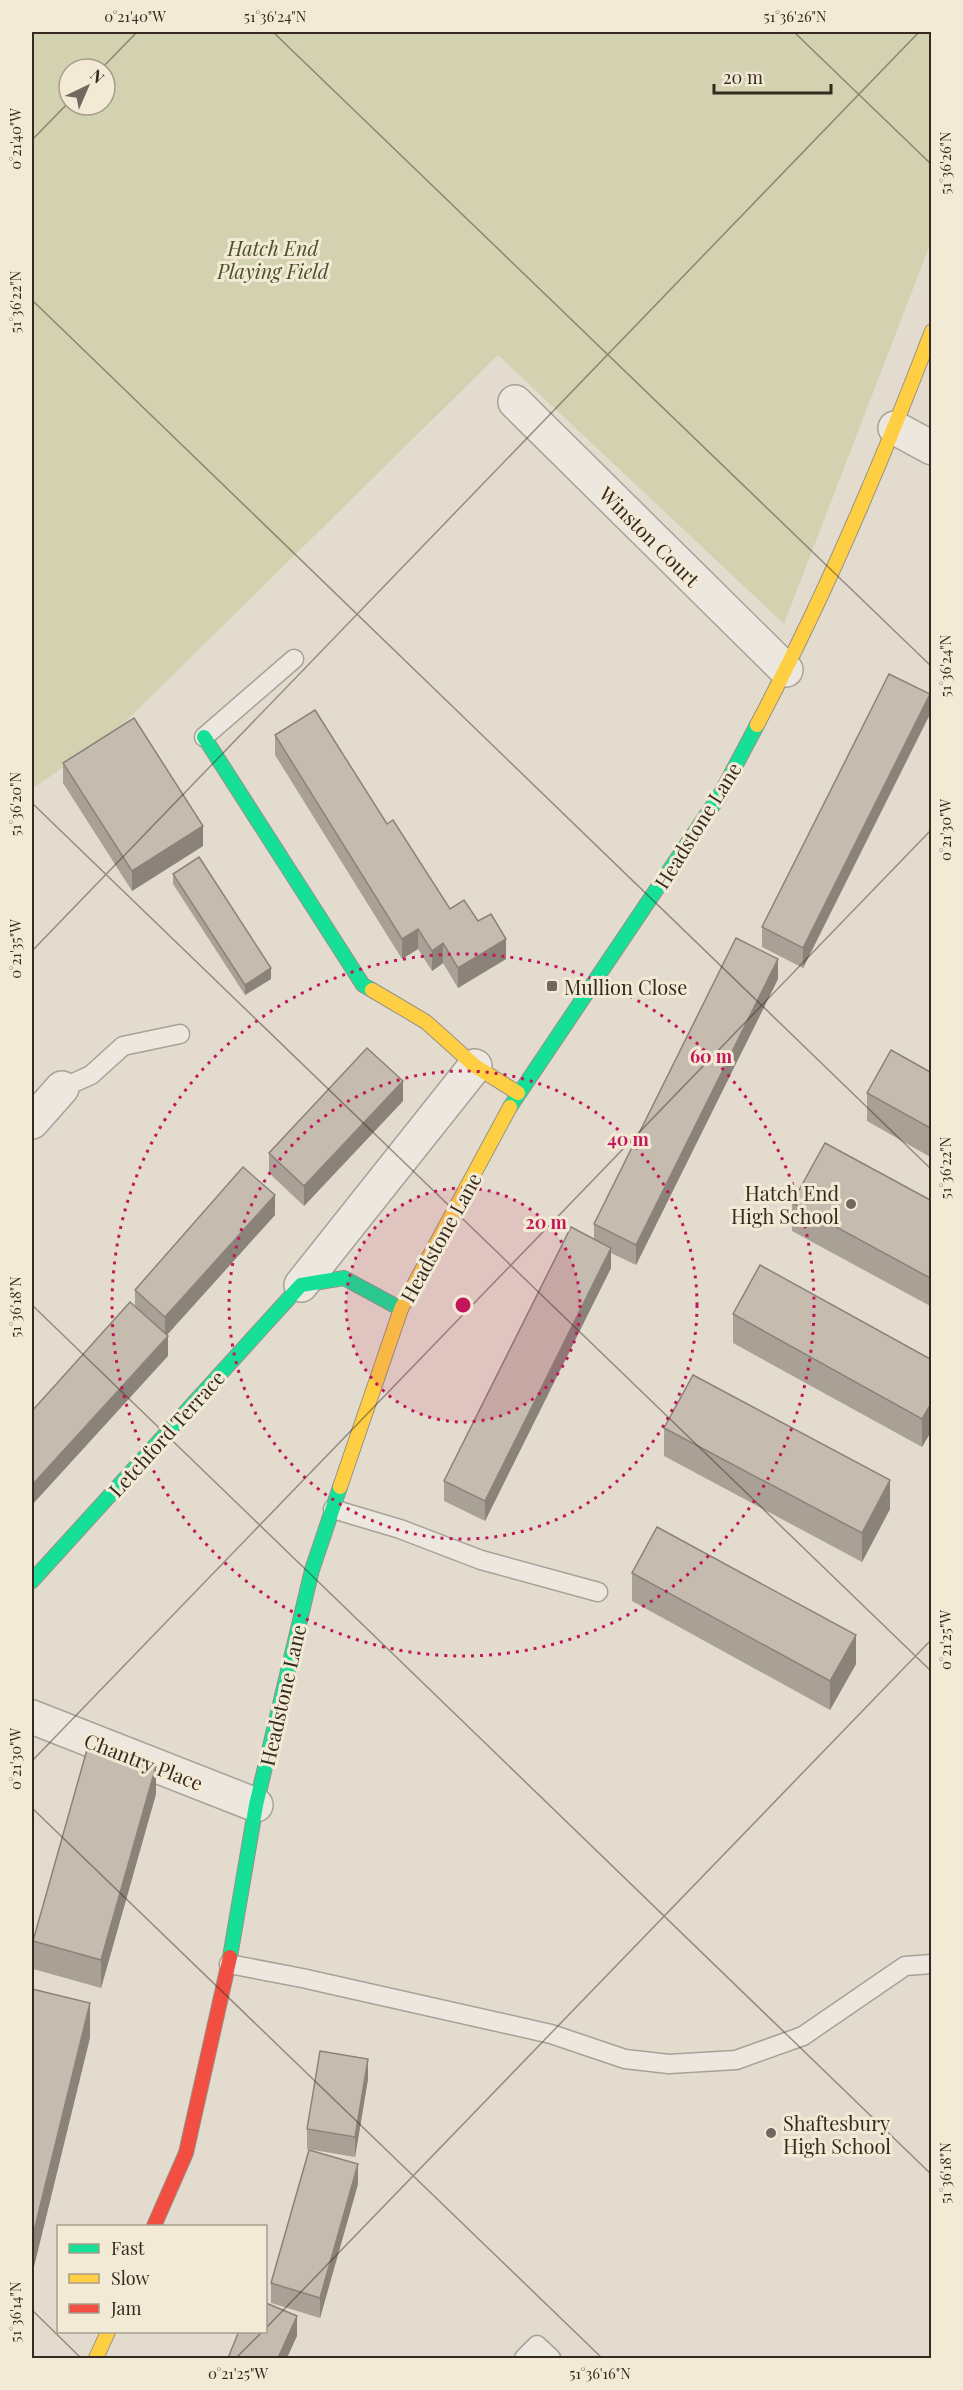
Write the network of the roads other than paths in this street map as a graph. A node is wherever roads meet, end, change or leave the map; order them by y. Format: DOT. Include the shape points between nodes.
graph roads {
  1 [pos="932,331"];
  2 [pos="515,402"];
  3 [pos="895,428"];
  4 [pos="932,448"];
  5 [pos="294,659"];
  6 [pos="786,670"];
  7 [pos="204,737"];
  8 [pos="180,1034"];
  9 [pos="475,1066"];
  10 [pos="62,1088"];
  11 [pos="518,1094"];
  12 [pos="32,1122"];
  13 [pos="301,1285"];
  14 [pos="401,1309"];
  15 [pos="333,1509"];
  16 [pos="32,1581"];
  17 [pos="598,1592"];
  18 [pos="32,1717"];
  19 [pos="256,1805"];
  20 [pos="229,1964"];
  21 [pos="932,1964"];
  22 [pos="154,2225"];
  23 [pos="107,2333"];
  24 [pos="96,2358"];
  25 [pos="524,2358"];
  26 [pos="551,2358"];
  1 -- 3 [label="street, Headstone Lane"];
  2 -- 6 [label="street, Winston Court"];
  3 -- 4 [label="street"];
  3 -- 6 [label="street, Headstone Lane"];
  5 -- 7 [label="lane"];
  6 -- 11 [label="street, Headstone Lane" via="720,795"];
  7 -- 9 [label="street" via="363,985 426,1022"];
  8 -- 10 [label="lane" via="123,1046 91,1076"];
  9 -- 11 [label="street"];
  9 -- 13 [label="street, Letchford Terrace"];
  10 -- 12 [label="street"];
  11 -- 14 [label="street, Headstone Lane"];
  13 -- 14 [label="street" via="344,1278"];
  13 -- 16 [label="street, Letchford Terrace"];
  14 -- 15 [label="street, Headstone Lane"];
  15 -- 17 [label="lane" via="481,1560"];
  15 -- 19 [label="street, Headstone Lane" via="312,1570"];
  18 -- 19 [label="street, Chantry Place"];
  19 -- 20 [label="street, Headstone Lane"];
  20 -- 21 [label="lane" via="551,2034 625,2059 669,2064 736,2060 803,2036 905,1966"];
  20 -- 22 [label="street, Headstone Lane" via="186,2153"];
  23 -- 24 [label="street"];
  25 -- 26 [label="lane" via="537,2345"];
}
